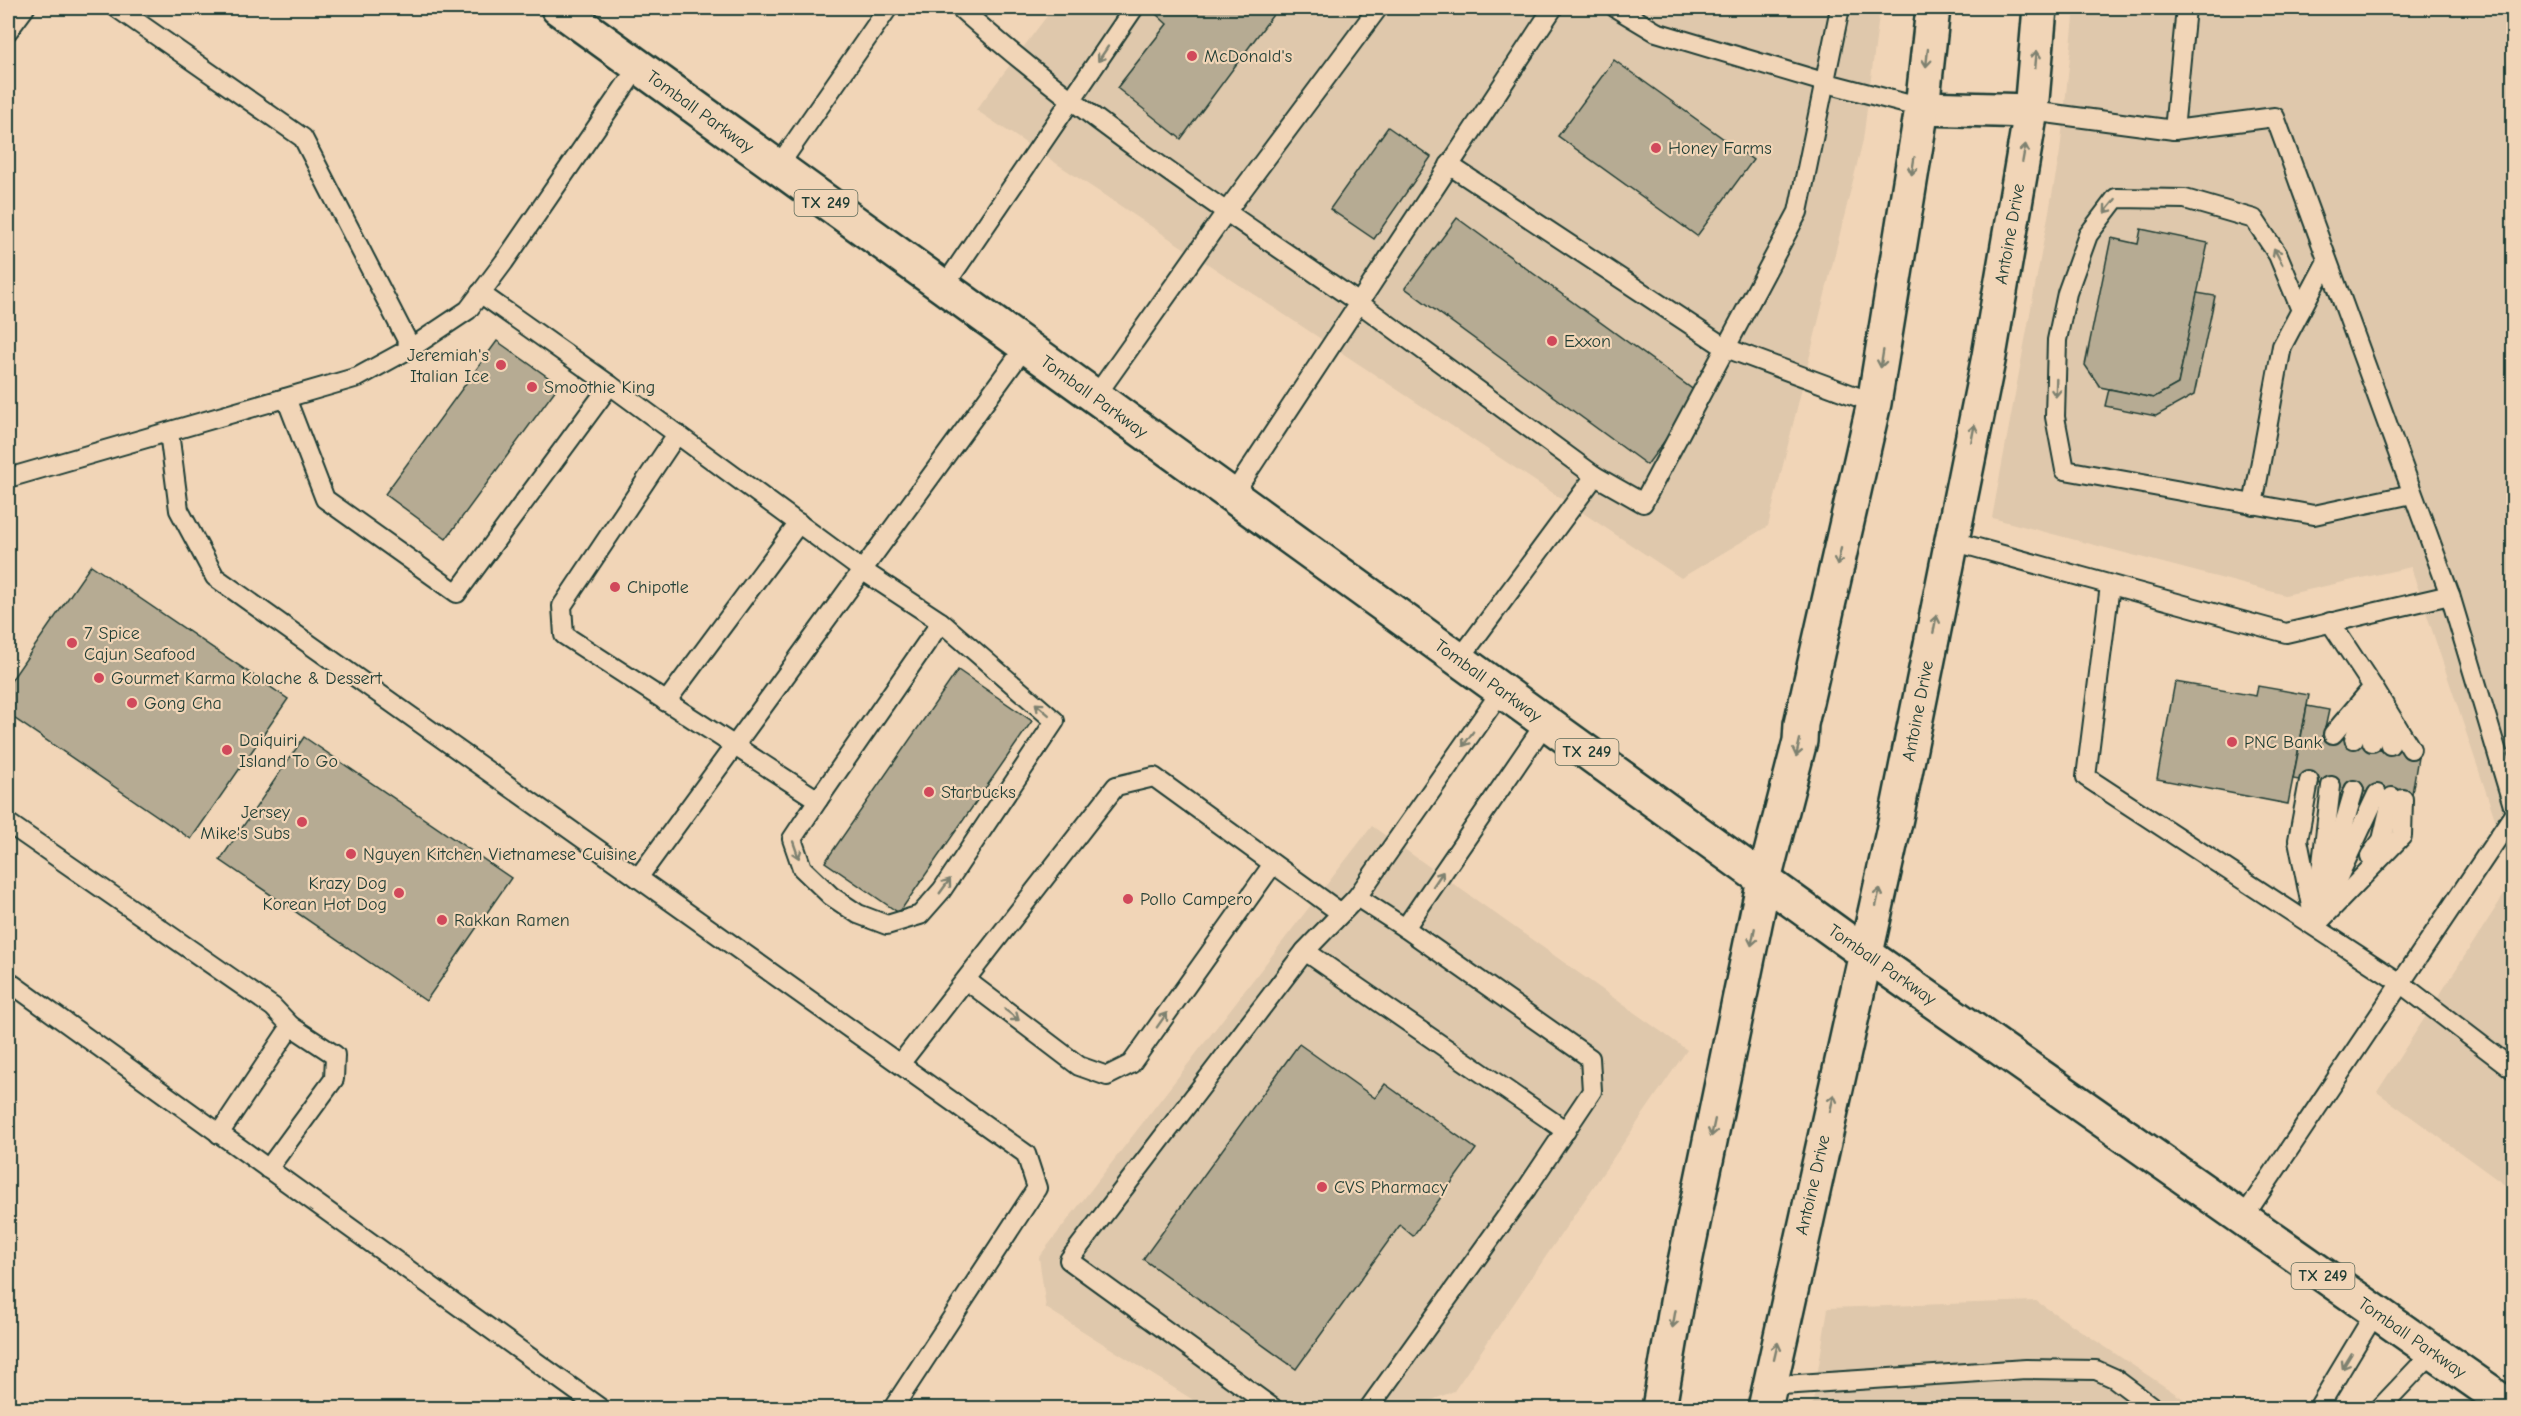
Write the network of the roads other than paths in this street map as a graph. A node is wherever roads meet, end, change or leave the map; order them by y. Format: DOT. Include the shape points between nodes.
graph roads {
  1 [pos="25,8"];
  2 [pos="117,8"];
  3 [pos="558,8"];
  4 [pos="888,8"];
  5 [pos="960,8"];
  6 [pos="1134,8"];
  7 [pos="1378,8"];
  8 [pos="1552,8"];
  9 [pos="1616,8"];
  10 [pos="1840,8"];
  11 [pos="1933,8"];
  12 [pos="2040,8"];
  13 [pos="2186,8"];
  14 [pos="8,31"];
  15 [pos="638,67"];
  16 [pos="1827,83"];
  17 [pos="1071,100"];
  18 [pos="1922,108"];
  19 [pos="2031,111"];
  20 [pos="2174,130"];
  21 [pos="1449,165"];
  22 [pos="777,168"];
  23 [pos="1226,212"];
  24 [pos="2327,261"];
  25 [pos="943,288"];
  26 [pos="480,293"];
  27 [pos="1359,303"];
  28 [pos="2301,310"];
  29 [pos="1025,347"];
  30 [pos="411,348"];
  31 [pos="1726,348"];
  32 [pos="610,385"];
  33 [pos="1095,397"];
  34 [pos="286,398"];
  35 [pos="1875,403"];
  36 [pos="169,432"];
  37 [pos="677,434"];
  38 [pos="1590,473"];
  39 [pos="8,478"];
  40 [pos="2412,494"];
  41 [pos="1232,496"];
  42 [pos="2253,505"];
  43 [pos="799,523"];
  44 [pos="1952,541"];
  45 [pos="862,570"];
  46 [pos="2110,585"];
  47 [pos="2450,595"];
  48 [pos="941,622"];
  49 [pos="2330,622"];
  50 [pos="1459,660"];
  51 [pos="2373,687"];
  52 [pos="1502,690"];
  53 [pos="666,702"];
  54 [pos="1546,722"];
  55 [pos="2333,735"];
  56 [pos="2363,740"];
  57 [pos="733,747"];
  58 [pos="2401,747"];
  59 [pos="2308,782"];
  60 [pos="2331,786"];
  61 [pos="2354,790"];
  62 [pos="818,800"];
  63 [pos="2514,809"];
  64 [pos="2514,814"];
  65 [pos="8,823"];
  66 [pos="1273,864"];
  67 [pos="638,878"];
  68 [pos="1764,880"];
  69 [pos="1357,897"];
  70 [pos="1341,913"];
  71 [pos="2315,926"];
  72 [pos="1405,928"];
  73 [pos="1305,951"];
  74 [pos="1866,954"];
  75 [pos="966,980"];
  76 [pos="8,981"];
  77 [pos="2399,982"];
  78 [pos="291,1026"];
  79 [pos="900,1064"];
  80 [pos="2514,1070"];
  81 [pos="1566,1131"];
  82 [pos="219,1134"];
  83 [pos="268,1169"];
  84 [pos="2243,1218"];
  85 [pos="2375,1313"];
  86 [pos="2432,1353"];
  87 [pos="1766,1397"];
  88 [pos="600,1408"];
  89 [pos="893,1408"];
  90 [pos="1273,1408"];
  91 [pos="1369,1408"];
  92 [pos="1659,1408"];
  93 [pos="2154,1408"];
  94 [pos="2318,1408"];
  95 [pos="2380,1408"];
  96 [pos="2513,1408"];
  1 -- 14 [label="lane"];
  2 -- 30 [label="lane" via="303,138"];
  3 -- 15 [label="main road, Tomball Parkway / TX 249"];
  4 -- 22 [label="lane"];
  5 -- 17 [label="lane"];
  6 -- 17 [label="lane, one-way"];
  7 -- 23 [label="lane"];
  8 -- 21 [label="lane"];
  9 -- 16 [label="lane" via="1656,32"];
  10 -- 16 [label="lane"];
  11 -- 18 [label="main road, one-way"];
  19 -- 12 [label="main road, Antoine Drive, one-way"];
  13 -- 20 [label="lane"];
  15 -- 22 [label="main road, Tomball Parkway / TX 249"];
  15 -- 26 [label="lane"];
  16 -- 18 [label="lane"];
  16 -- 31 [label="lane" via="1798,212"];
  17 -- 23 [label="lane"];
  17 -- 25 [label="lane"];
  18 -- 19 [label="main road"];
  18 -- 35 [label="main road, one-way"];
  19 -- 20 [label="lane"];
  44 -- 19 [label="main road, Antoine Drive, one-way"];
  20 -- 24 [label="lane" via="2275,117"];
  21 -- 27 [label="lane"];
  21 -- 31 [label="lane"];
  22 -- 25 [label="main road, Tomball Parkway / TX 249"];
  23 -- 27 [label="lane"];
  23 -- 33 [label="lane"];
  24 -- 28 [label="lane"];
  24 -- 40 [label="lane"];
  25 -- 29 [label="main road, Tomball Parkway / TX 249"];
  26 -- 30 [label="lane" via="468,310"];
  26 -- 32 [label="lane"];
  27 -- 38 [label="lane"];
  27 -- 41 [label="lane"];
  28 -- 42 [label="lane" via="2282,346"];
  28 -- 42 [label="lane, one-way" via="2278,255 2254,219 2185,199 2116,198 2088,235 2067,293 2057,340 2055,417 2065,470"];
  29 -- 33 [label="main road, Tomball Parkway / TX 249"];
  29 -- 45 [label="lane"];
  30 -- 34 [label="lane" via="358,377"];
  31 -- 35 [label="lane"];
  31 -- 38 [label="lane" via="1643,503"];
  32 -- 34 [label="lane" via="457,594 325,499"];
  32 -- 37 [label="lane"];
  33 -- 41 [label="main road, Tomball Parkway / TX 249"];
  34 -- 36 [label="lane"];
  35 -- 68 [label="main road, one-way" via="1800,741"];
  36 -- 39 [label="lane"];
  36 -- 67 [label="lane" via="179,510 215,577"];
  37 -- 43 [label="lane"];
  37 -- 53 [label="lane" via="562,606 564,635"];
  38 -- 50 [label="lane" via="1595,476"];
  40 -- 42 [label="lane" via="2314,515"];
  40 -- 47 [label="lane"];
  41 -- 50 [label="main road, Tomball Parkway / TX 249"];
  43 -- 45 [label="lane"];
  43 -- 53 [label="lane"];
  44 -- 46 [label="lane"];
  74 -- 44 [label="main road, Antoine Drive, one-way"];
  45 -- 48 [label="lane"];
  45 -- 57 [label="lane"];
  46 -- 49 [label="lane" via="2286,633"];
  46 -- 71 [label="lane" via="2086,777"];
  47 -- 49 [label="lane"];
  47 -- 63 [label="lane"];
  48 -- 62 [label="lane"];
  62 -- 48 [label="lane, one-way" via="792,839 802,867 831,896 858,914 887,925 920,915 942,890 1055,721"];
  49 -- 51 [label="lane"];
  50 -- 52 [label="main road, Tomball Parkway / TX 249"];
  51 -- 55 [label="lane"];
  51 -- 56 [label="lane"];
  51 -- 58 [label="lane"];
  52 -- 54 [label="main road, Tomball Parkway / TX 249"];
  52 -- 69 [label="lane, one-way"];
  53 -- 57 [label="lane"];
  54 -- 68 [label="main road, Tomball Parkway / TX 249"];
  72 -- 54 [label="lane, one-way"];
  57 -- 62 [label="lane"];
  57 -- 67 [label="lane"];
  59 -- 71 [label="lane" via="2298,840"];
  60 -- 71 [label="lane"];
  61 -- 71 [label="lane"];
  64 -- 77 [label="lane"];
  65 -- 78 [label="lane" via="273,1007"];
  66 -- 70 [label="lane"];
  66 -- 75 [label="lane" via="1155,777 1116,786"];
  75 -- 66 [label="lane, one-way" via="1079,1066 1107,1077 1131,1064"];
  67 -- 79 [label="lane"];
  68 -- 74 [label="main road, Tomball Parkway / TX 249"];
  68 -- 92 [label="main road, one-way" via="1679,1291"];
  69 -- 70 [label="lane"];
  69 -- 72 [label="lane"];
  70 -- 73 [label="lane"];
  71 -- 71 [label="lane" via="2390,796 2382,840"];
  71 -- 77 [label="lane"];
  72 -- 81 [label="lane" via="1590,1058 1592,1091"];
  73 -- 81 [label="lane"];
  73 -- 90 [label="lane" via="1070,1260"];
  74 -- 84 [label="main road, Tomball Parkway / TX 249"];
  87 -- 74 [label="main road, Antoine Drive, one-way"];
  75 -- 79 [label="lane"];
  76 -- 82 [label="lane"];
  77 -- 80 [label="lane"];
  77 -- 84 [label="lane"];
  78 -- 82 [label="lane"];
  78 -- 83 [label="lane" via="335,1055 334,1079"];
  79 -- 89 [label="lane" via="1026,1154 1037,1188"];
  81 -- 91 [label="lane"];
  82 -- 83 [label="lane"];
  83 -- 88 [label="lane"];
  84 -- 85 [label="main road, Tomball Parkway / TX 249"];
  85 -- 86 [label="main road, Tomball Parkway / TX 249"];
  85 -- 94 [label="lane, one-way"];
  86 -- 95 [label="lane"];
  86 -- 96 [label="main road, Tomball Parkway / TX 249"];
  87 -- 93 [label="lane" via="1949,1372 2096,1370 2115,1378"];
}
